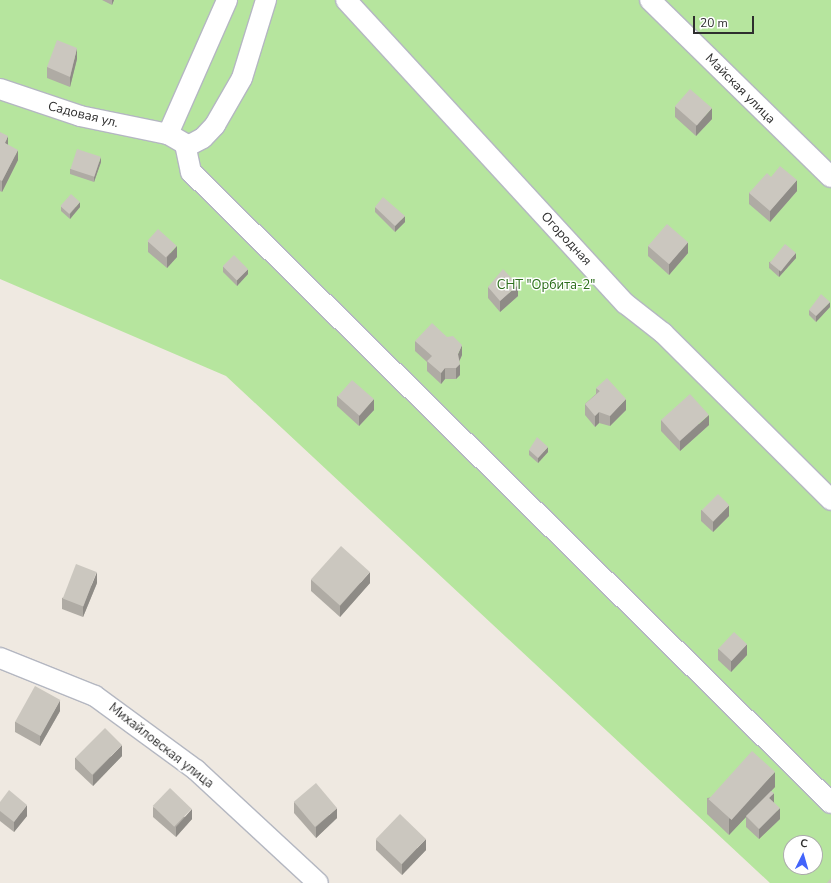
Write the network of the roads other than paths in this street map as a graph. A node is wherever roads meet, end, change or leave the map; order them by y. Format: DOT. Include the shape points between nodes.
graph roads {
  1 [pos="227,0"];
  2 [pos="266,0"];
  3 [pos="346,0"];
  4 [pos="650,0"];
  5 [pos="0,89"];
  6 [pos="168,134"];
  7 [pos="186,147"];
  8 [pos="831,177"];
  9 [pos="831,500"];
  10 [pos="0,658"];
  11 [pos="831,803"];
  12 [pos="318,883"];
  1 -- 6 [label="street"];
  2 -- 7 [label="street" via="242,78 215,125 203,138"];
  3 -- 9 [label="street, Огородная" via="626,304 663,333"];
  4 -- 8 [label="street, Майская улица"];
  5 -- 6 [label="street, Садовая ул." via="80,116"];
  6 -- 7 [label="street"];
  7 -- 11 [label="street" via="191,172"];
  10 -- 12 [label="street, Михайловская улица" via="95,696 196,770"];
}
